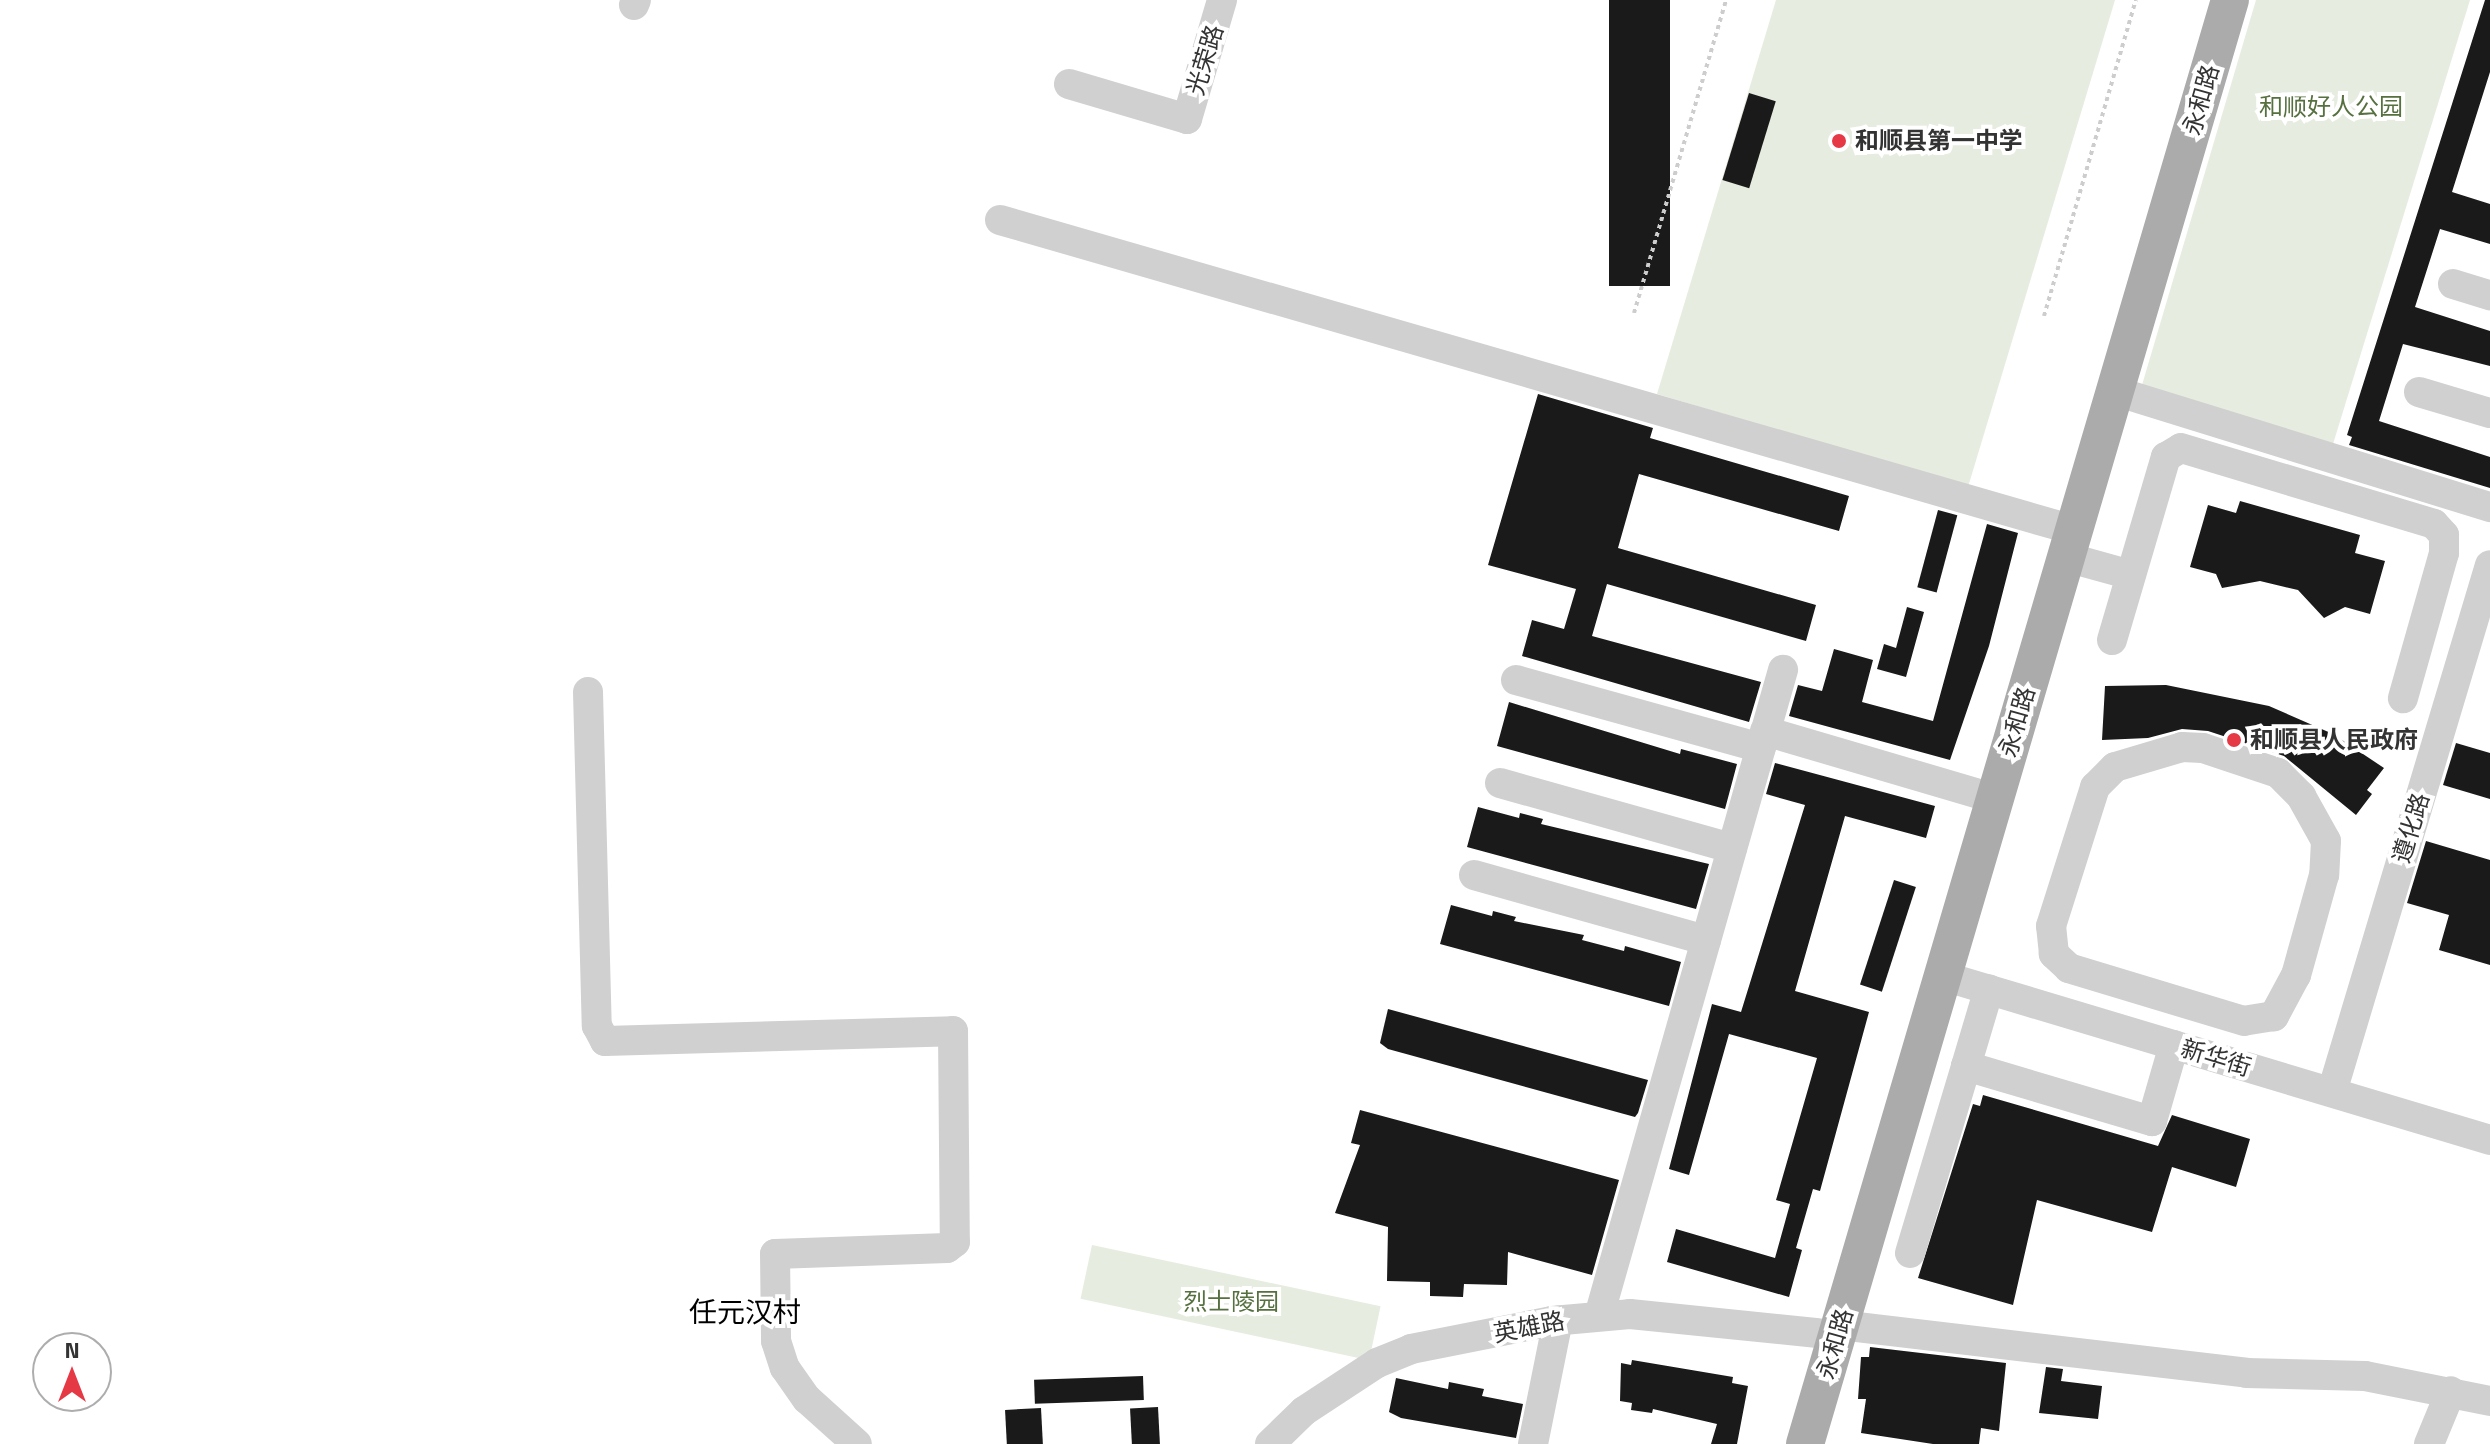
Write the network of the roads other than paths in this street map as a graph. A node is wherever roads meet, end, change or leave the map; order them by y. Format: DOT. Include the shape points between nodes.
graph roads {
  1 [pos="1222,0"];
  2 [pos="2210,0"];
  3 [pos="2230,0"];
  4 [pos="1069,84"];
  5 [pos="1000,220"];
  6 [pos="2453,284"];
  7 [pos="2490,295"];
  8 [pos="2115,391"];
  9 [pos="2419,392"];
  10 [pos="2490,413"];
  11 [pos="2490,507"];
  12 [pos="2061,541"];
  13 [pos="2490,565"];
  14 [pos="2131,575"];
  15 [pos="2112,640"];
  16 [pos="1783,670"];
  17 [pos="1516,680"];
  18 [pos="588,692"];
  19 [pos="2403,698"];
  20 [pos="1763,740"];
  21 [pos="1500,783"];
  22 [pos="1976,793"];
  23 [pos="1732,848"];
  24 [pos="1474,875"];
  25 [pos="1706,940"];
  26 [pos="1943,976"];
  27 [pos="1989,989"];
  28 [pos="2159,995"];
  29 [pos="2160,1041"];
  30 [pos="1966,1066"];
  31 [pos="2332,1092"];
  32 [pos="2490,1140"];
  33 [pos="1910,1253"];
  34 [pos="1599,1316"];
  35 [pos="1558,1320"];
  36 [pos="1829,1329"];
  37 [pos="2451,1391"];
  38 [pos="2490,1401"];
  39 [pos="857,1444"];
  40 [pos="1270,1444"];
  41 [pos="1533,1444"];
  42 [pos="1785,1444"];
  43 [pos="1805,1444"];
  44 [pos="2429,1444"];
  1 -- 4 [label="street, 光荣路" via="1187,119"];
  2 -- 12 [label="main road, 永和路"];
  3 -- 8 [label="main road, 永和路"];
  5 -- 12 [label="street"];
  6 -- 7 [label="street"];
  8 -- 11 [label="street"];
  8 -- 12 [label="main road, 永和路"];
  9 -- 10 [label="street"];
  12 -- 14 [label="street"];
  12 -- 22 [label="main road, 永和路"];
  12 -- 26 [label="main road, 永和路"];
  13 -- 31 [label="street, 遵化路"];
  14 -- 15 [label="street"];
  14 -- 19 [label="street" via="2166,457 2181,448 2434,524 2444,535 2444,553"];
  16 -- 20 [label="street"];
  17 -- 20 [label="street"];
  18 -- 39 [label="street" via="597,1026 605,1041 953,1031 955,1242 947,1248 775,1254 776,1341 785,1368 807,1399"];
  20 -- 22 [label="street"];
  20 -- 23 [label="street"];
  21 -- 23 [label="street"];
  22 -- 36 [label="main road, 永和路"];
  23 -- 25 [label="street"];
  24 -- 25 [label="street"];
  25 -- 34 [label="street"];
  26 -- 27 [label="street, 新华街"];
  26 -- 36 [label="main road, 永和路"];
  27 -- 29 [label="street, 新华街"];
  27 -- 30 [label="street"];
  28 -- 28 [label="street" via="2244,1021 2281,1010 2327,854 2321,827 2278,773 2203,748 2182,747 2115,767 2095,787 2051,926 2054,954 2069,968"];
  28 -- 29 [label="street"];
  29 -- 30 [label="street" via="2152,1121"];
  29 -- 31 [label="street, 新华街"];
  30 -- 33 [label="street"];
  31 -- 32 [label="street, 新华街"];
  34 -- 35 [label="street, 英雄路"];
  34 -- 36 [label="street, 英雄路" via="1671,1314"];
  35 -- 40 [label="street, 英雄路" via="1411,1349 1377,1363 1304,1411"];
  35 -- 41 [label="street"];
  36 -- 37 [label="street, 英雄路" via="2246,1373 2365,1376"];
  36 -- 42 [label="main road, 永和路"];
  36 -- 43 [label="main road, 永和路"];
  37 -- 38 [label="street, 英雄路"];
  37 -- 44 [label="street"];
}
